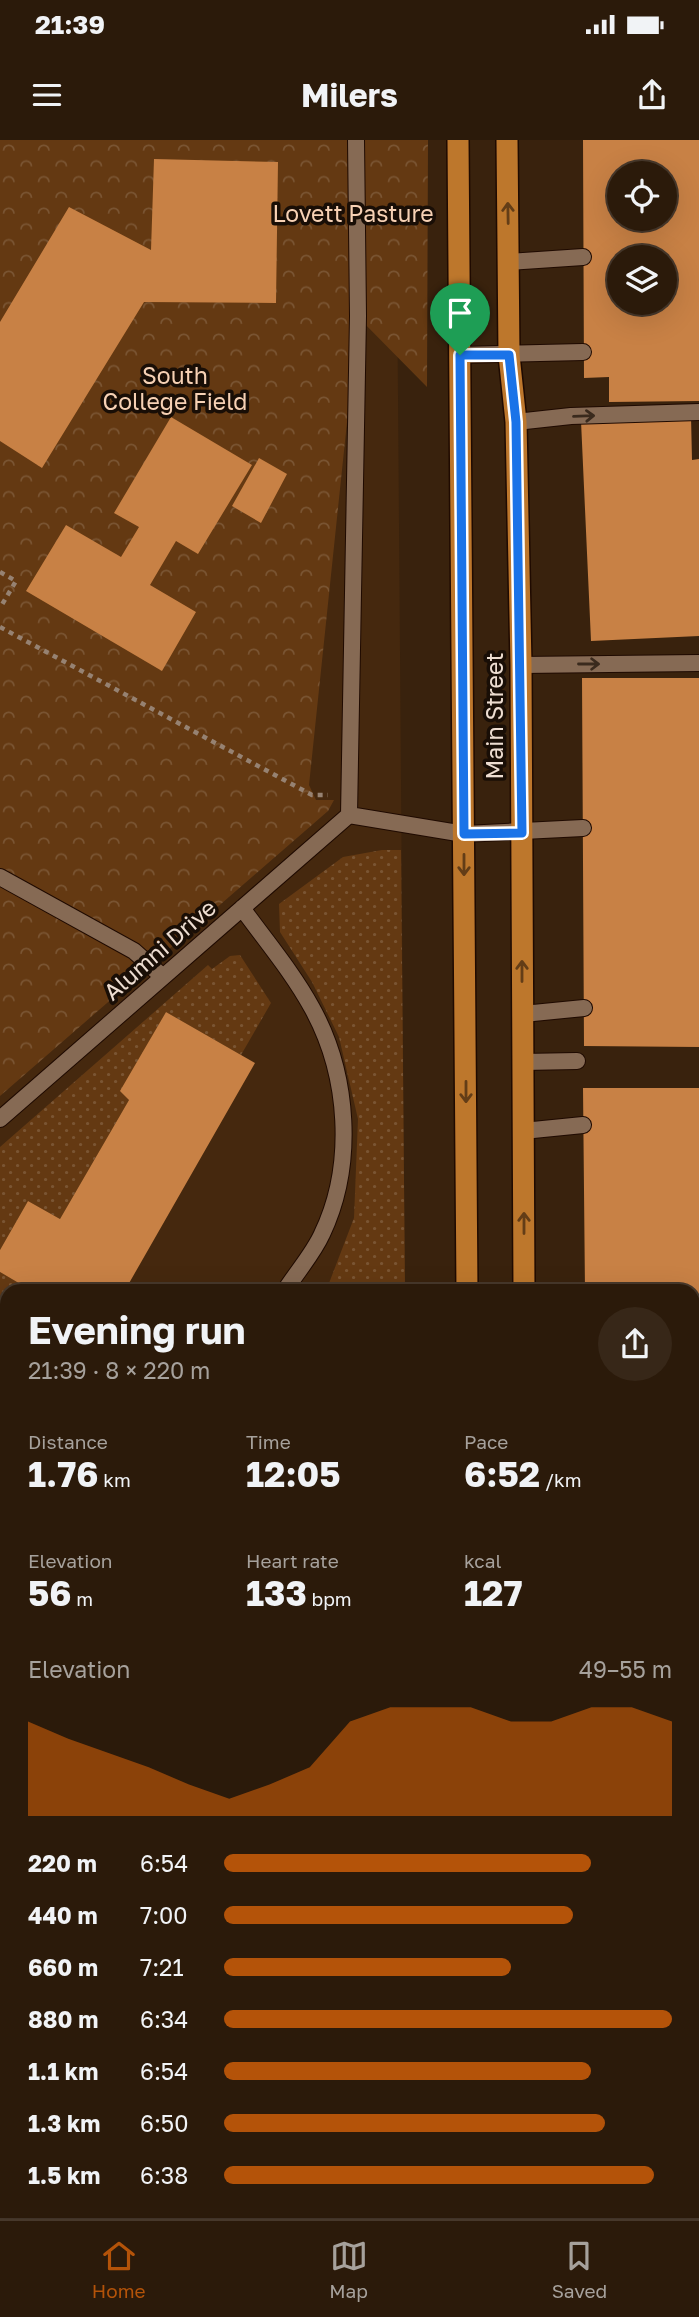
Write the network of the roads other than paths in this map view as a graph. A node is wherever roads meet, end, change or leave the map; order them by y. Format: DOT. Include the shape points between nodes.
graph roads {
  1 [pos="356,140"];
  2 [pos="458,140"];
  3 [pos="507,140"];
  4 [pos="583,257"];
  5 [pos="508,262"];
  6 [pos="583,352"];
  7 [pos="460,355"];
  8 [pos="509,355"];
  9 [pos="699,412"];
  10 [pos="516,422"];
  11 [pos="699,663"];
  12 [pos="521,665"];
  13 [pos="349,815"];
  14 [pos="583,828"];
  15 [pos="522,833"];
  16 [pos="464,834"];
  17 [pos="0,877"];
  18 [pos="242,908"];
  19 [pos="163,977"];
  20 [pos="584,1008"];
  21 [pos="523,1014"];
  22 [pos="577,1061"];
  23 [pos="523,1062"];
  24 [pos="0,1119"];
  25 [pos="583,1125"];
  26 [pos="523,1131"];
  27 [pos="289,1284"];
  28 [pos="467,1284"];
  29 [pos="524,1284"];
  1 -- 13 [label="lane" via="359,316"];
  2 -- 7 [label="main road, Main Street"];
  5 -- 3 [label="main road, Main Street, one-way"];
  4 -- 5 [label="lane"];
  5 -- 8 [label="main road, Main Street"];
  6 -- 8 [label="lane"];
  7 -- 8 [label="lane"];
  7 -- 16 [label="main road, Main Street"];
  8 -- 10 [label="main road, Main Street"];
  10 -- 9 [label="lane, one-way"];
  10 -- 12 [label="main road, Main Street"];
  12 -- 11 [label="lane, one-way"];
  12 -- 15 [label="main road, Main Street"];
  13 -- 16 [label="lane"];
  13 -- 18 [label="lane, Alumni Drive"];
  14 -- 15 [label="lane"];
  15 -- 16 [label="lane"];
  21 -- 15 [label="main road, Main Street, one-way"];
  16 -- 28 [label="main road, Main Street, one-way"];
  17 -- 19 [label="lane" via="134,951"];
  18 -- 19 [label="lane, Alumni Drive"];
  18 -- 27 [label="lane" via="314,1011 339,1080 342,1174 322,1234"];
  19 -- 24 [label="lane, Alumni Drive"];
  20 -- 21 [label="lane"];
  21 -- 23 [label="main road, Main Street"];
  22 -- 23 [label="lane"];
  23 -- 26 [label="main road, Main Street"];
  25 -- 26 [label="lane"];
  29 -- 26 [label="main road, Main Street, one-way"];
}
